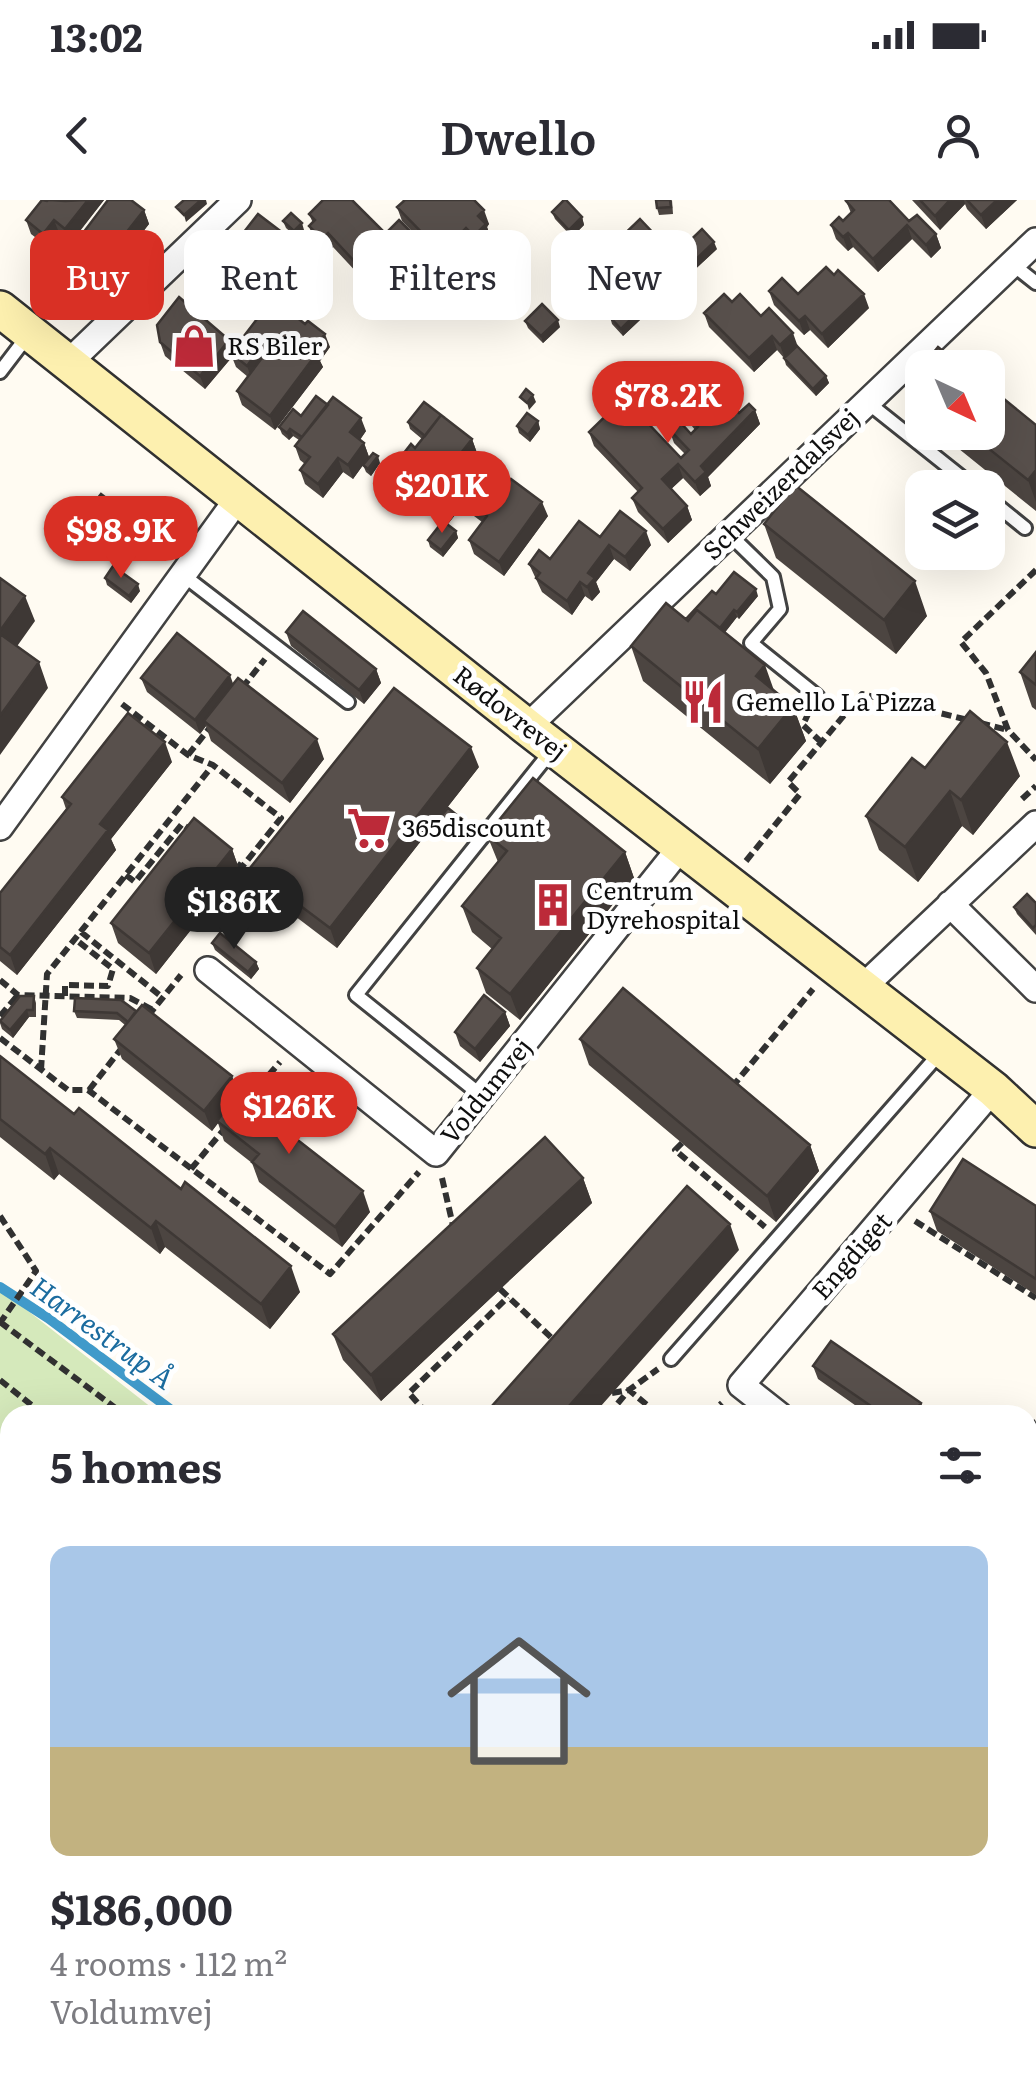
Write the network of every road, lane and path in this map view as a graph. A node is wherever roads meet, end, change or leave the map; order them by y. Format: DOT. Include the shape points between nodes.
graph roads {
  1 [pos="238,200"];
  2 [pos="1036,241"];
  3 [pos="1012,264"];
  4 [pos="1036,283"];
  5 [pos="0,309"];
  6 [pos="30,333"];
  7 [pos="68,363"];
  8 [pos="0,372"];
  9 [pos="867,402"];
  10 [pos="952,470"];
  11 [pos="240,498"];
  12 [pos="1005,512"];
  13 [pos="1025,528"];
  14 [pos="728,534"];
  15 [pos="1036,570"];
  16 [pos="183,576"];
  17 [pos="275,646"];
  18 [pos="101,688"];
  19 [pos="238,693"];
  20 [pos="816,696"];
  21 [pos="348,702"];
  22 [pos="213,724"];
  23 [pos="1008,730"];
  24 [pos="540,737"];
  25 [pos="821,742"];
  26 [pos="188,755"];
  27 [pos="1036,760"];
  28 [pos="213,766"];
  29 [pos="1036,824"];
  30 [pos="0,827"];
  31 [pos="197,834"];
  32 [pos="681,847"];
  33 [pos="227,856"];
  34 [pos="126,875"];
  35 [pos="728,884"];
  36 [pos="950,904"];
  37 [pos="81,932"];
  38 [pos="75,940"];
  39 [pos="208,970"];
  40 [pos="0,980"];
  41 [pos="862,988"];
  42 [pos="1036,990"];
  43 [pos="18,995"];
  44 [pos="44,996"];
  45 [pos="64,996"];
  46 [pos="162,997"];
  47 [pos="801,1007"];
  48 [pos="152,1010"];
  49 [pos="0,1016"];
  50 [pos="142,1023"];
  51 [pos="131,1037"];
  52 [pos="0,1038"];
  53 [pos="296,1041"];
  54 [pos="941,1051"];
  55 [pos="41,1070"];
  56 [pos="993,1089"];
  57 [pos="88,1090"];
  58 [pos="727,1093"];
  59 [pos="482,1096"];
  60 [pos="238,1112"];
  61 [pos="1031,1120"];
  62 [pos="226,1126"];
  63 [pos="682,1143"];
  64 [pos="436,1153"];
  65 [pos="191,1168"];
  66 [pos="893,1207"];
  67 [pos="0,1216"];
  68 [pos="456,1238"];
  69 [pos="777,1238"];
  70 [pos="500,1289"];
  71 [pos="508,1297"];
  72 [pos="1036,1298"];
  73 [pos="0,1322"];
  74 [pos="569,1355"];
  75 [pos="671,1360"];
  76 [pos="0,1380"];
  77 [pos="629,1390"];
  78 [pos="612,1393"];
  79 [pos="31,1405"];
  80 [pos="112,1405"];
  81 [pos="421,1405"];
  82 [pos="616,1405"];
  83 [pos="647,1405"];
  84 [pos="767,1405"];
  1 -- 7 [label="street"];
  2 -- 3 [label="street, Schweizerdalsvej"];
  3 -- 4 [label="lane"];
  3 -- 9 [label="street, Schweizerdalsvej"];
  5 -- 6 [label="street, Rødovrevej"];
  6 -- 7 [label="street, Rødovrevej"];
  6 -- 8 [label="lane"];
  7 -- 11 [label="street, Rødovrevej"];
  9 -- 10 [label="lane"];
  9 -- 14 [label="street, Schweizerdalsvej"];
  11 -- 16 [label="street"];
  11 -- 24 [label="street, Rødovrevej"];
  12 -- 13 [label="lane"];
  14 -- 20 [label="lane" via="772,577 780,609 751,643"];
  14 -- 24 [label="street, Schweizerdalsvej"];
  15 -- 23 [label="path" via="961,642 986,673"];
  16 -- 17 [label="lane"];
  16 -- 18 [label="street"];
  17 -- 19 [label="path"];
  17 -- 21 [label="lane"];
  18 -- 26 [label="path"];
  18 -- 30 [label="street"];
  20 -- 25 [label="path" via="803,725"];
  22 -- 26 [label="path"];
  23 -- 25 [label="path" via="862,694"];
  23 -- 27 [label="path"];
  24 -- 32 [label="street, Rødovrevej"];
  24 -- 59 [label="lane" via="356,995"];
  25 -- 35 [label="path" via="788,782 800,794"];
  26 -- 28 [label="path"];
  28 -- 33 [label="path" via="282,818 242,868"];
  28 -- 34 [label="path"];
  29 -- 36 [label="street"];
  31 -- 34 [label="path" via="182,824 135,882"];
  32 -- 35 [label="street, Rødovrevej"];
  32 -- 59 [label="street, Voldumvej"];
  34 -- 37 [label="path"];
  35 -- 41 [label="street, Rødovrevej"];
  36 -- 41 [label="street"];
  36 -- 42 [label="street"];
  37 -- 38 [label="path"];
  37 -- 46 [label="path"];
  38 -- 44 [label="path" via="48,974"];
  38 -- 45 [label="path" via="113,969 108,986 65,985"];
  39 -- 46 [label="path" via="195,956"];
  39 -- 53 [label="street, Voldumvej"];
  40 -- 43 [label="path"];
  41 -- 54 [label="street, Rødovrevej"];
  43 -- 44 [label="path"];
  43 -- 49 [label="path"];
  44 -- 45 [label="path"];
  44 -- 55 [label="path"];
  45 -- 48 [label="path" via="130,998"];
  46 -- 48 [label="path"];
  47 -- 58 [label="path"];
  48 -- 50 [label="path"];
  51 -- 57 [label="path"];
  52 -- 55 [label="path"];
  53 -- 60 [label="path"];
  53 -- 64 [label="street, Voldumvej"];
  54 -- 56 [label="street, Rødovrevej"];
  54 -- 69 [label="lane"];
  55 -- 57 [label="path" via="68,1090"];
  56 -- 61 [label="street, Rødovrevej"];
  56 -- 66 [label="street, Engdiget"];
  57 -- 65 [label="path"];
  59 -- 64 [label="street, Voldumvej"];
  62 -- 65 [label="path"];
  63 -- 69 [label="path" via="675,1150"];
  64 -- 65 [label="path" via="330,1274"];
  64 -- 68 [label="path"];
  66 -- 72 [label="path"];
  66 -- 84 [label="street, Engdiget" via="741,1384"];
  67 -- 73 [label="path" via="36,1271"];
  69 -- 75 [label="lane"];
  70 -- 71 [label="path"];
  71 -- 74 [label="path"];
  71 -- 81 [label="path" via="410,1393"];
  73 -- 80 [label="path"];
  75 -- 77 [label="path"];
  76 -- 79 [label="path"];
  77 -- 78 [label="path"];
  77 -- 82 [label="path"];
  77 -- 83 [label="path"];
}
